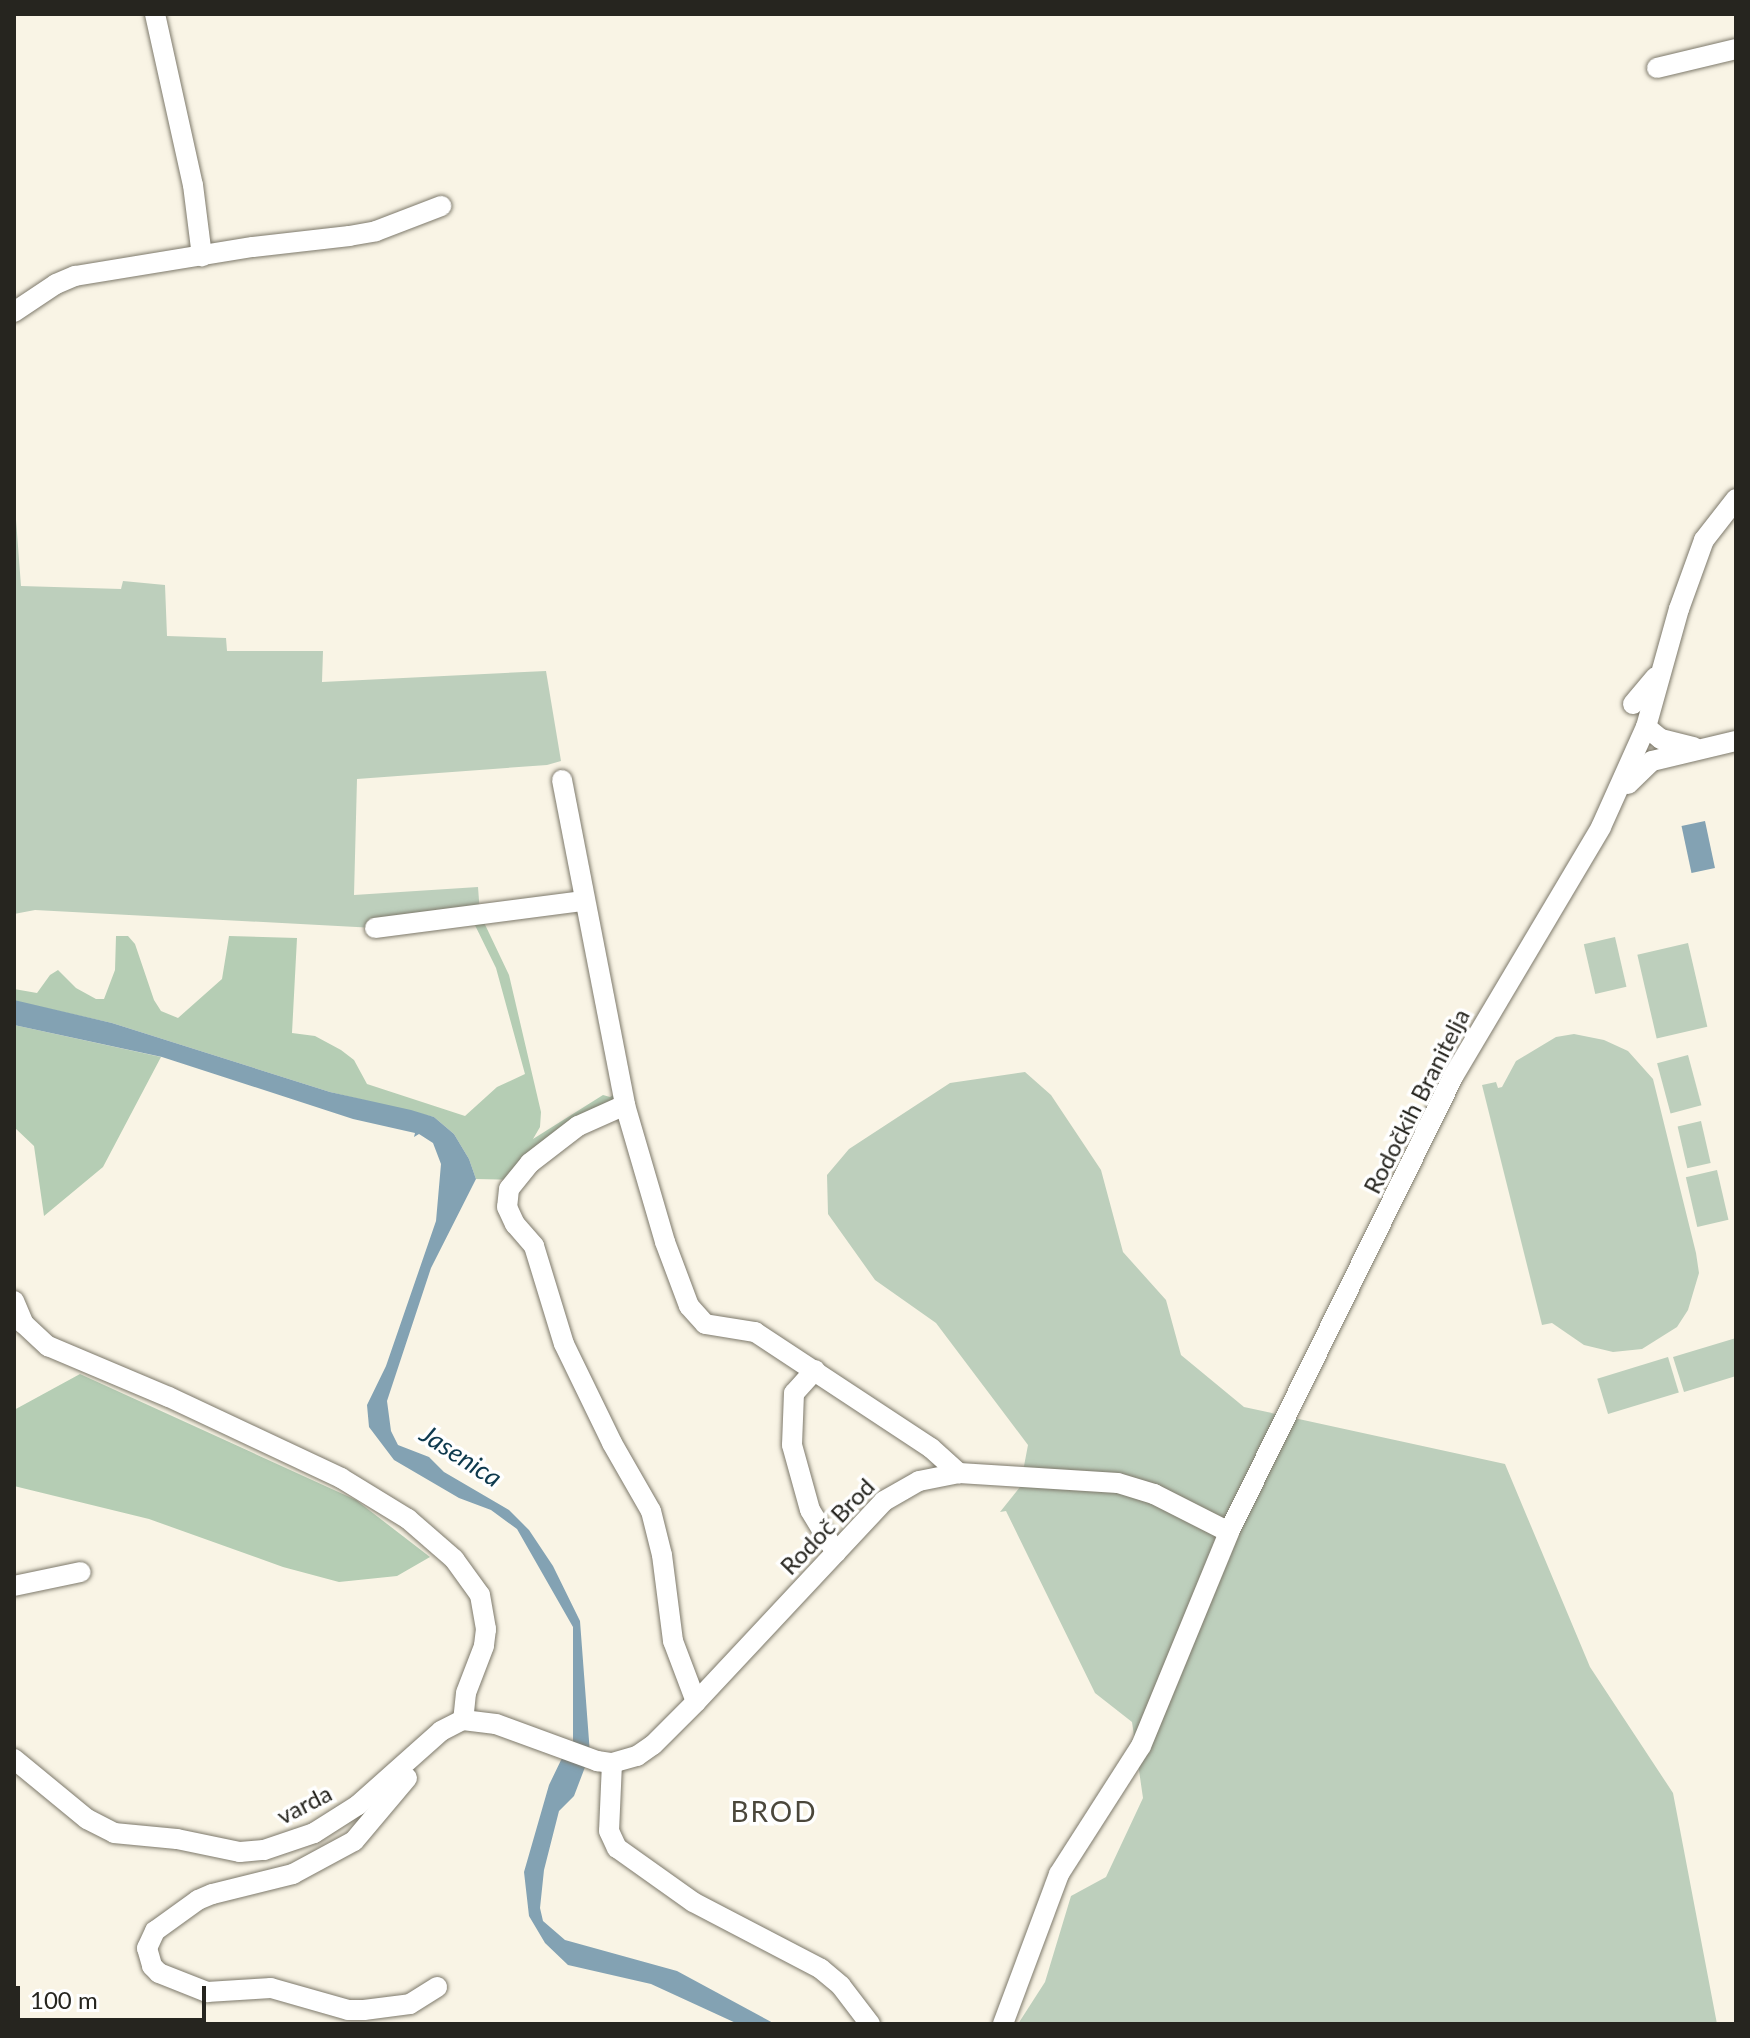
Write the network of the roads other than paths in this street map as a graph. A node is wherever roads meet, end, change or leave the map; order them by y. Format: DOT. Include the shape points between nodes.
graph roads {
  1 [pos="155,14"];
  2 [pos="1736,49"];
  3 [pos="1657,68"];
  4 [pos="441,206"];
  5 [pos="202,256"];
  6 [pos="14,312"];
  7 [pos="1736,499"];
  8 [pos="1666,660"];
  9 [pos="1633,704"];
  10 [pos="1643,735"];
  11 [pos="1736,741"];
  12 [pos="1702,748"];
  13 [pos="1666,756"];
  14 [pos="562,780"];
  15 [pos="1604,819"];
  16 [pos="583,901"];
  17 [pos="375,928"];
  18 [pos="625,1105"];
  19 [pos="14,1301"];
  20 [pos="815,1370"];
  21 [pos="959,1473"];
  22 [pos="1229,1532"];
  23 [pos="836,1553"];
  24 [pos="81,1572"];
  25 [pos="14,1586"];
  26 [pos="696,1702"];
  27 [pos="463,1720"];
  28 [pos="429,1741"];
  29 [pos="14,1759"];
  30 [pos="604,1762"];
  31 [pos="437,1987"];
  32 [pos="870,2024"];
  33 [pos="1003,2024"];
  1 -- 5 [label="street" via="195,196"];
  2 -- 3 [label="street"];
  4 -- 5 [label="street" via="376,231"];
  5 -- 6 [label="street" via="75,276"];
  7 -- 8 [label="street" via="1704,540"];
  8 -- 9 [label="street" via="1654,683"];
  8 -- 10 [label="street, Rodočkih Branitelja"];
  10 -- 12 [label="street"];
  10 -- 13 [label="street" via="1648,750"];
  10 -- 15 [label="street, Rodočkih Branitelja"];
  11 -- 12 [label="street"];
  12 -- 13 [label="street"];
  13 -- 15 [label="street" via="1635,774"];
  14 -- 16 [label="street"];
  15 -- 22 [label="street, Rodočkih Branitelja" via="1454,1075"];
  16 -- 17 [label="street"];
  16 -- 18 [label="street"];
  18 -- 20 [label="street" via="680,1286 697,1318 715,1327 755,1332"];
  18 -- 26 [label="street" via="578,1126 530,1163 509,1189 507,1207 534,1246 571,1358 651,1511 673,1641"];
  19 -- 27 [label="street" via="24,1324 48,1346 341,1478 408,1519 454,1559 480,1595 486,1629"];
  20 -- 21 [label="street" via="931,1448"];
  20 -- 23 [label="street" via="794,1393 792,1445 810,1510"];
  21 -- 22 [label="street, Rodoč Brod" via="1118,1483 1154,1494"];
  21 -- 23 [label="street, Rodoč Brod" via="901,1489"];
  22 -- 33 [label="street, Rodočkih Branitelja" via="1141,1746 1059,1874"];
  23 -- 26 [label="street, Rodoč Brod"];
  24 -- 25 [label="street"];
  26 -- 30 [label="street, Rodoč Brod" via="637,1756"];
  27 -- 28 [label="street, varda"];
  27 -- 30 [label="street" via="496,1724"];
  28 -- 29 [label="street, varda" via="358,1805 314,1833 290,1844 240,1852 114,1833"];
  28 -- 31 [label="street" via="427,1753 354,1841 293,1874 198,1900 155,1931 147,1948 159,1973 207,1992 271,1988 364,2010 421,2001"];
  30 -- 32 [label="street" via="609,1831 617,1848 693,1902 821,1969"];
}
